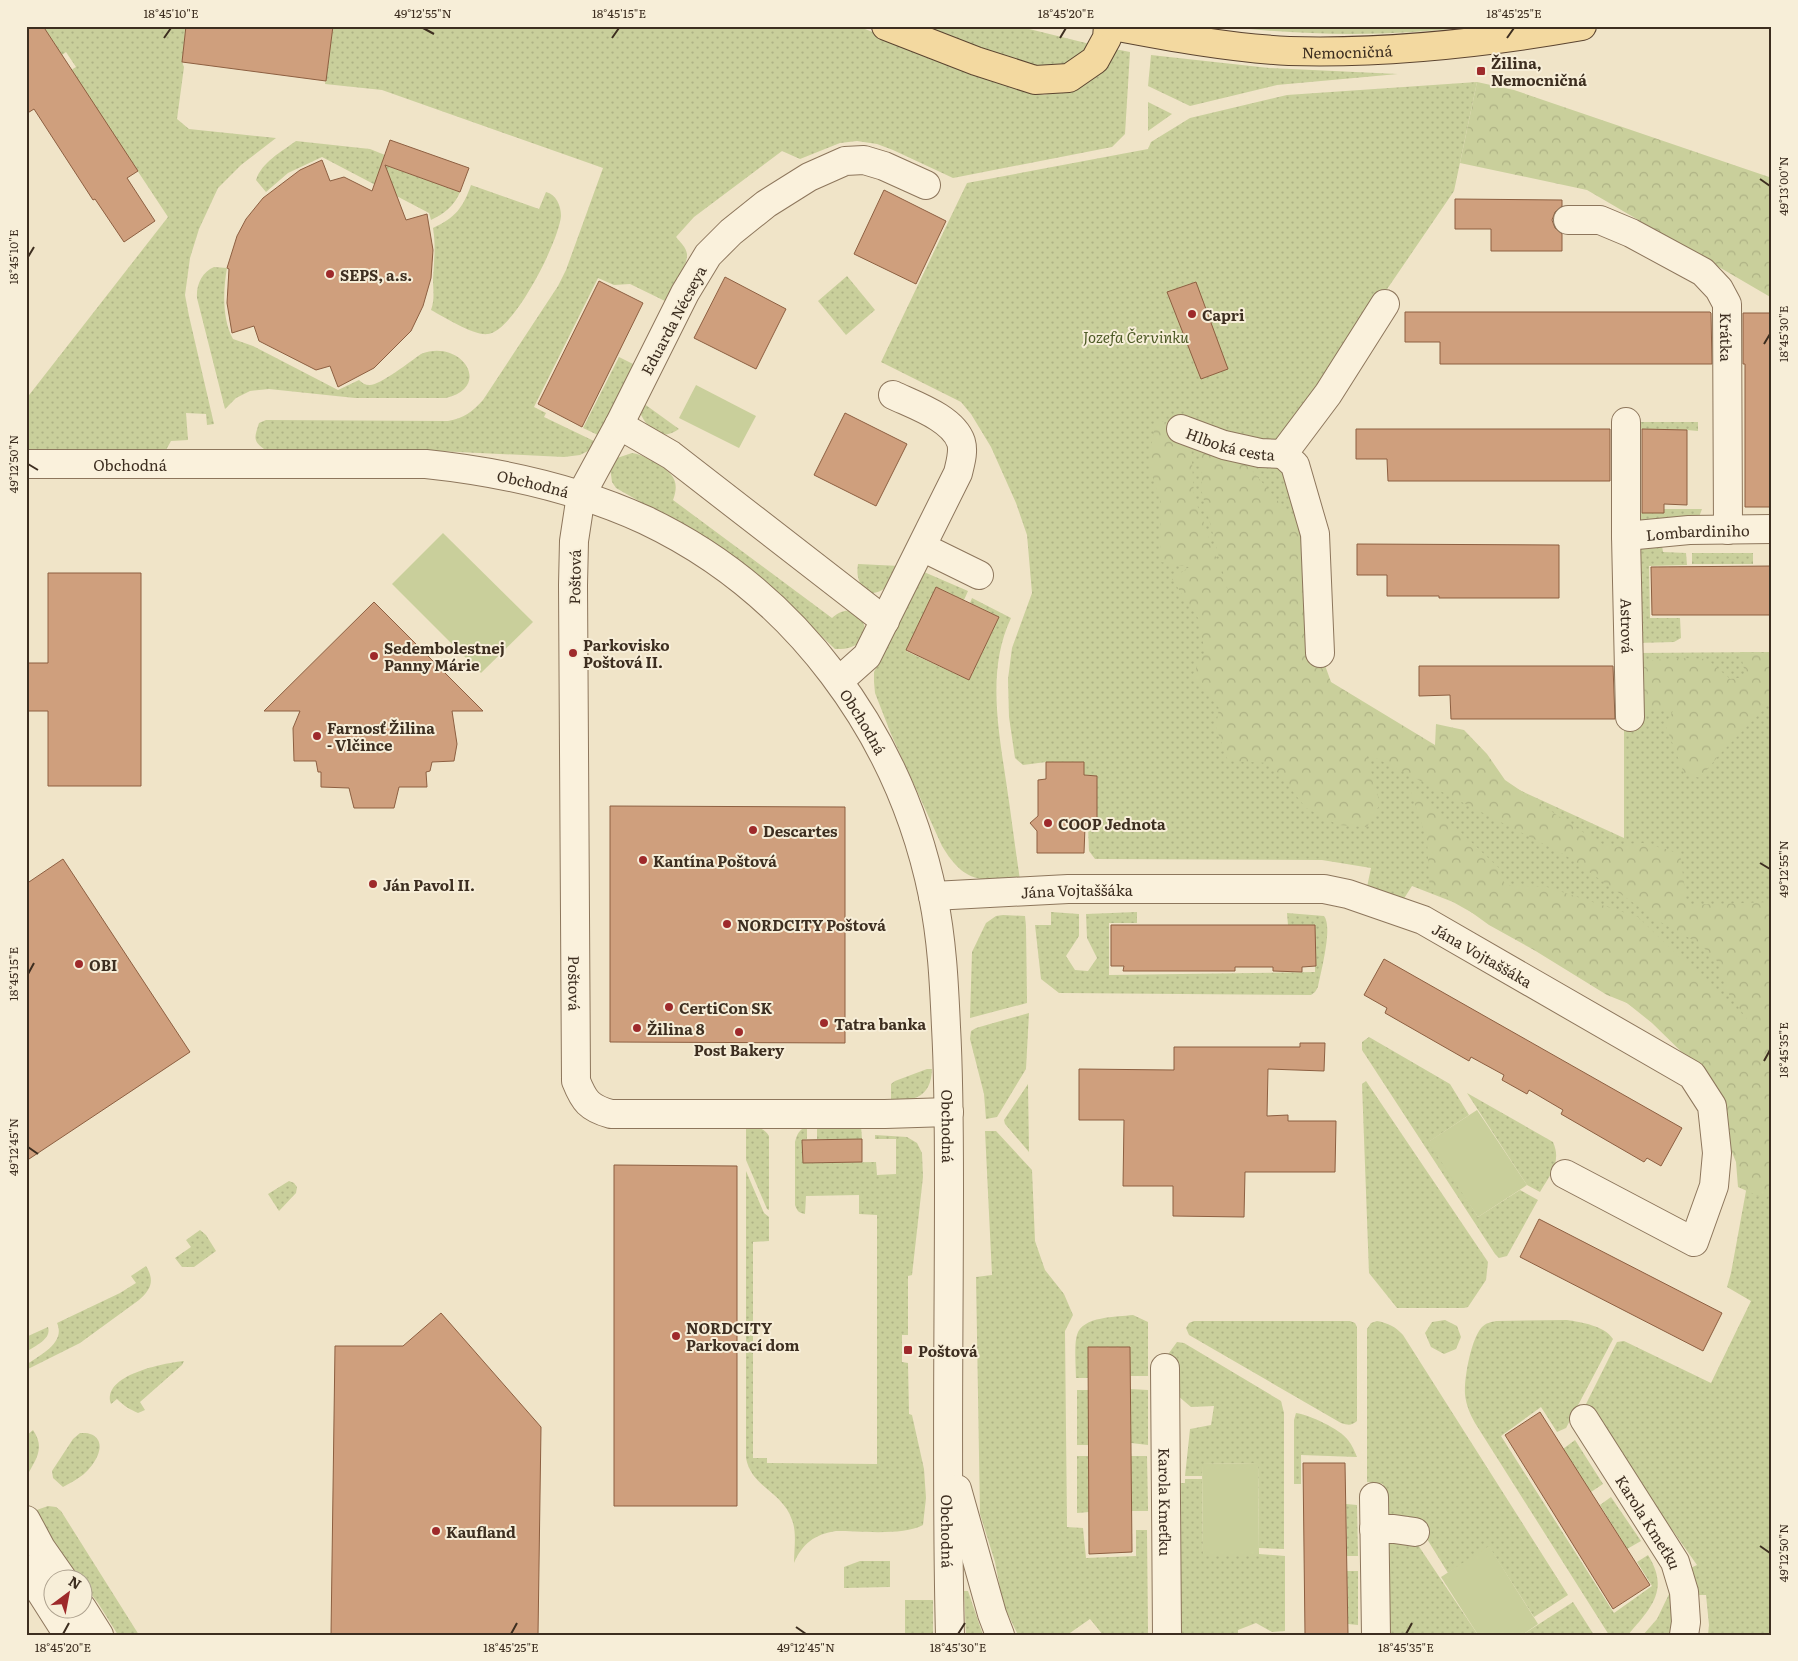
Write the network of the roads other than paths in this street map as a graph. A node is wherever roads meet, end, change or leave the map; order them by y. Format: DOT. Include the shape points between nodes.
graph roads {
  1 [pos="886,26"];
  2 [pos="1108,26"];
  3 [pos="1113,26"];
  4 [pos="1582,26"];
  5 [pos="926,185"];
  6 [pos="1568,220"];
  7 [pos="1385,304"];
  8 [pos="893,395"];
  9 [pos="1626,422"];
  10 [pos="619,425"];
  11 [pos="1181,429"];
  12 [pos="1283,454"];
  13 [pos="26,464"];
  14 [pos="581,495"];
  15 [pos="1728,530"];
  16 [pos="1772,530"];
  17 [pos="1626,536"];
  18 [pos="922,546"];
  19 [pos="980,575"];
  20 [pos="885,621"];
  21 [pos="1320,653"];
  22 [pos="839,680"];
  23 [pos="1630,717"];
  24 [pos="933,896"];
  25 [pos="949,1112"];
  26 [pos="1564,1174"];
  27 [pos="1165,1368"];
  28 [pos="1584,1419"];
  29 [pos="949,1459"];
  30 [pos="1374,1497"];
  31 [pos="26,1520"];
  32 [pos="1374,1529"];
  33 [pos="1415,1532"];
  34 [pos="55,1568"];
  35 [pos="26,1570"];
  36 [pos="88,1618"];
  37 [pos="68,1635"];
  38 [pos="99,1635"];
  39 [pos="950,1635"];
  40 [pos="1000,1635"];
  41 [pos="1167,1635"];
  42 [pos="1376,1635"];
  43 [pos="1684,1635"];
  1 -- 2 [label="main road" via="1035,80 1070,78 1095,60 1107,38"];
  3 -- 4 [label="main road, Nemocničná" via="1224,45 1348,52 1498,40"];
  5 -- 10 [label="street, Eduarda Nécseya" via="864,160 845,161 809,177 766,204 708,255 685,293"];
  6 -- 15 [label="street, Krátka" via="1600,220 1631,233 1703,272 1723,296 1726,304"];
  7 -- 12 [label="street" via="1328,394"];
  8 -- 18 [label="street" via="947,422 962,443 958,473"];
  9 -- 17 [label="street, Astrová"];
  10 -- 14 [label="street, Eduarda Nécseya"];
  10 -- 20 [label="street" via="671,455"];
  11 -- 12 [label="street, Hlboká cesta" via="1224,445"];
  12 -- 21 [label="street" via="1295,465 1316,534"];
  13 -- 14 [label="street, Obchodná" via="426,464 498,474"];
  14 -- 22 [label="street, Obchodná" via="644,520 716,561 789,622"];
  14 -- 25 [label="street, Poštová" via="574,541 574,730 576,1081 583,1099 597,1110 611,1114"];
  15 -- 16 [label="street, Lombardiniho"];
  15 -- 17 [label="street, Lombardiniho"];
  17 -- 23 [label="street, Astrová"];
  18 -- 19 [label="street"];
  18 -- 20 [label="street"];
  20 -- 22 [label="street" via="867,656"];
  22 -- 24 [label="street, Obchodná" via="887,759 911,816"];
  24 -- 25 [label="street, Obchodná" via="943,952"];
  24 -- 26 [label="street, Jána Vojtaššáka" via="1068,890 1324,889 1422,920 1692,1075 1712,1106 1717,1153 1714,1186 1694,1242"];
  25 -- 29 [label="street, Obchodná"];
  27 -- 41 [label="street, Karola Kmeťku"];
  28 -- 43 [label="street, Karola Kmeťku" via="1675,1562 1684,1592"];
  29 -- 39 [label="street, Obchodná"];
  29 -- 40 [label="street"];
  30 -- 32 [label="street"];
  31 -- 34 [label="street"];
  32 -- 33 [label="street"];
  32 -- 42 [label="street"];
  35 -- 37 [label="street"];
  36 -- 38 [label="street"];
}
